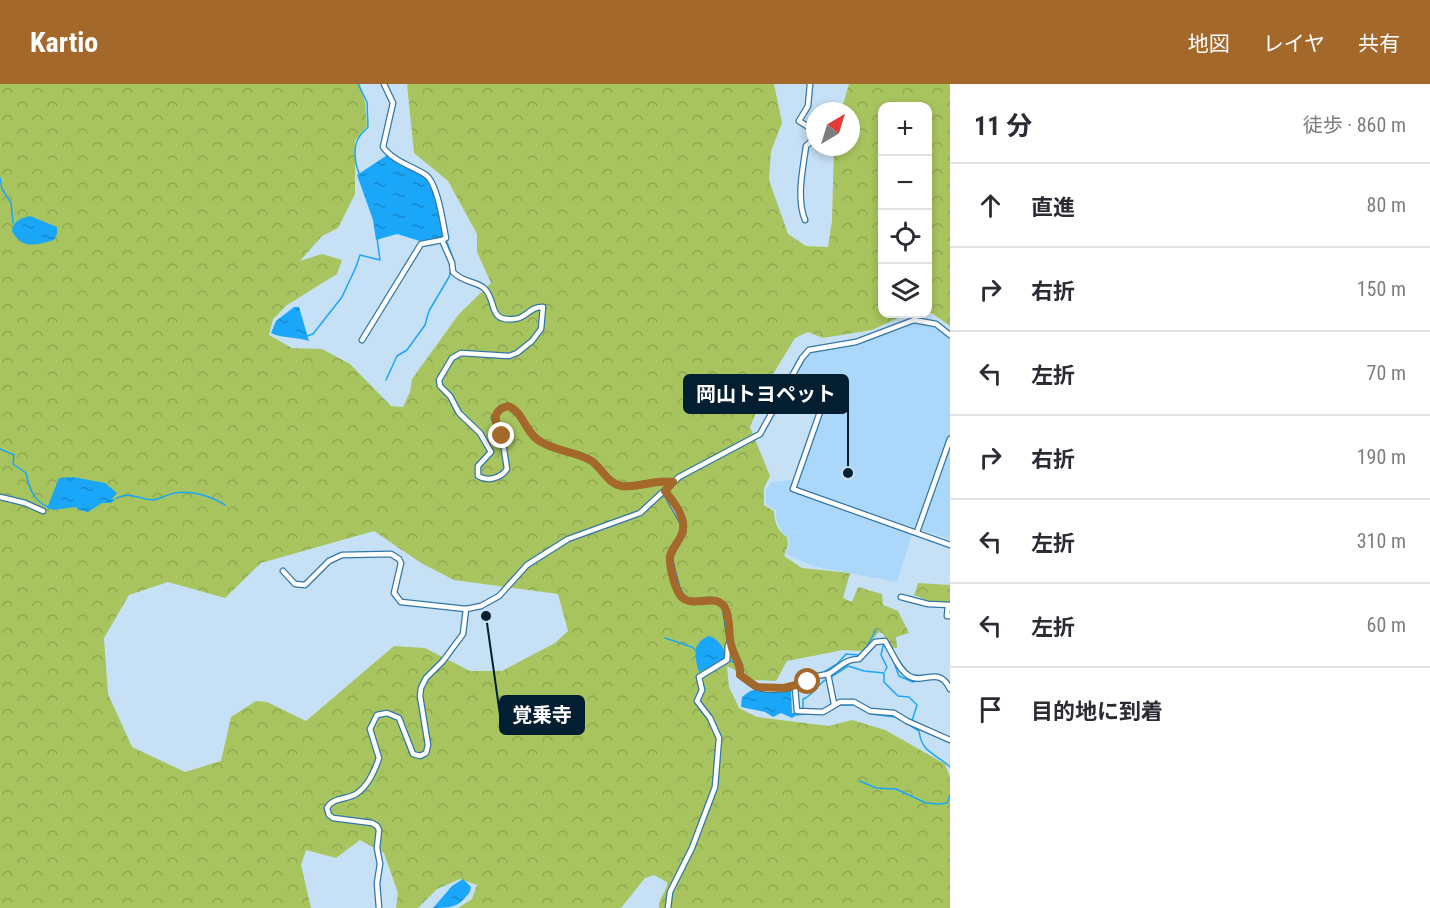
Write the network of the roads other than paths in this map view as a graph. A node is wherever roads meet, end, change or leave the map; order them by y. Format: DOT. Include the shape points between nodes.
graph roads {
  1 [pos="384,84"];
  2 [pos="810,84"];
  3 [pos="808,102"];
  4 [pos="806,109"];
  5 [pos="806,125"];
  6 [pos="806,146"];
  7 [pos="805,220"];
  8 [pos="442,240"];
  9 [pos="950,335"];
  10 [pos="362,340"];
  11 [pos="782,397"];
  12 [pos="950,439"];
  13 [pos="673,482"];
  14 [pos="665,491"];
  15 [pos="0,497"];
  16 [pos="43,511"];
  17 [pos="916,532"];
  18 [pos="950,545"];
  19 [pos="283,571"];
  20 [pos="901,597"];
  21 [pos="949,605"];
  22 [pos="466,609"];
  23 [pos="950,616"];
  24 [pos="729,635"];
  25 [pos="828,674"];
  26 [pos="795,687"];
  27 [pos="950,689"];
  28 [pos="834,704"];
  29 [pos="950,740"];
  30 [pos="379,908"];
  31 [pos="668,908"];
  1 -- 8 [label="street" via="393,103 383,147 430,179 444,226 446,238"];
  2 -- 3 [label="street"];
  4 -- 5 [label="street" via="799,121"];
  6 -- 7 [label="street" via="802,181"];
  8 -- 10 [label="street" via="421,244"];
  8 -- 13 [label="street" via="453,272 464,281 482,286 500,317 520,318 543,307 541,329 517,353 461,353 452,358 439,380 459,413 480,433 491,452 478,466 478,476 496,477 507,469 495,418 501,408 508,406 517,411 540,442 589,460 615,484"];
  9 -- 11 [label="street" via="936,324 914,320 856,342 814,348 802,358"];
  11 -- 13 [label="street" via="756,437"];
  11 -- 17 [label="street" via="820,412 793,489"];
  12 -- 17 [label="street"];
  13 -- 14 [label="street"];
  14 -- 22 [label="street" via="640,513 568,539 527,565 499,596"];
  14 -- 24 [label="street" via="683,523 683,532 670,556 678,593 690,602 722,603"];
  15 -- 16 [label="street"];
  17 -- 18 [label="street"];
  19 -- 22 [label="street" via="294,584 305,585 333,557 351,553 391,554 401,563 394,589 398,600"];
  20 -- 21 [label="street"];
  21 -- 23 [label="street"];
  22 -- 30 [label="street" via="463,634 421,688 429,745 426,753 413,754 399,718 387,713 377,715 370,729 379,758 369,779 358,793 332,801 327,808 333,818 377,826"];
  24 -- 26 [label="street" via="740,672 757,687"];
  24 -- 31 [label="street" via="728,658 699,677 702,690 697,701 719,738 715,787 670,892"];
  25 -- 26 [label="street"];
  25 -- 27 [label="street" via="848,659 862,657 875,642 884,641 901,671 912,678 940,678"];
  25 -- 28 [label="street"];
  26 -- 28 [label="street" via="796,711 825,711"];
  28 -- 29 [label="street" via="854,702 870,711 894,713"];
}
